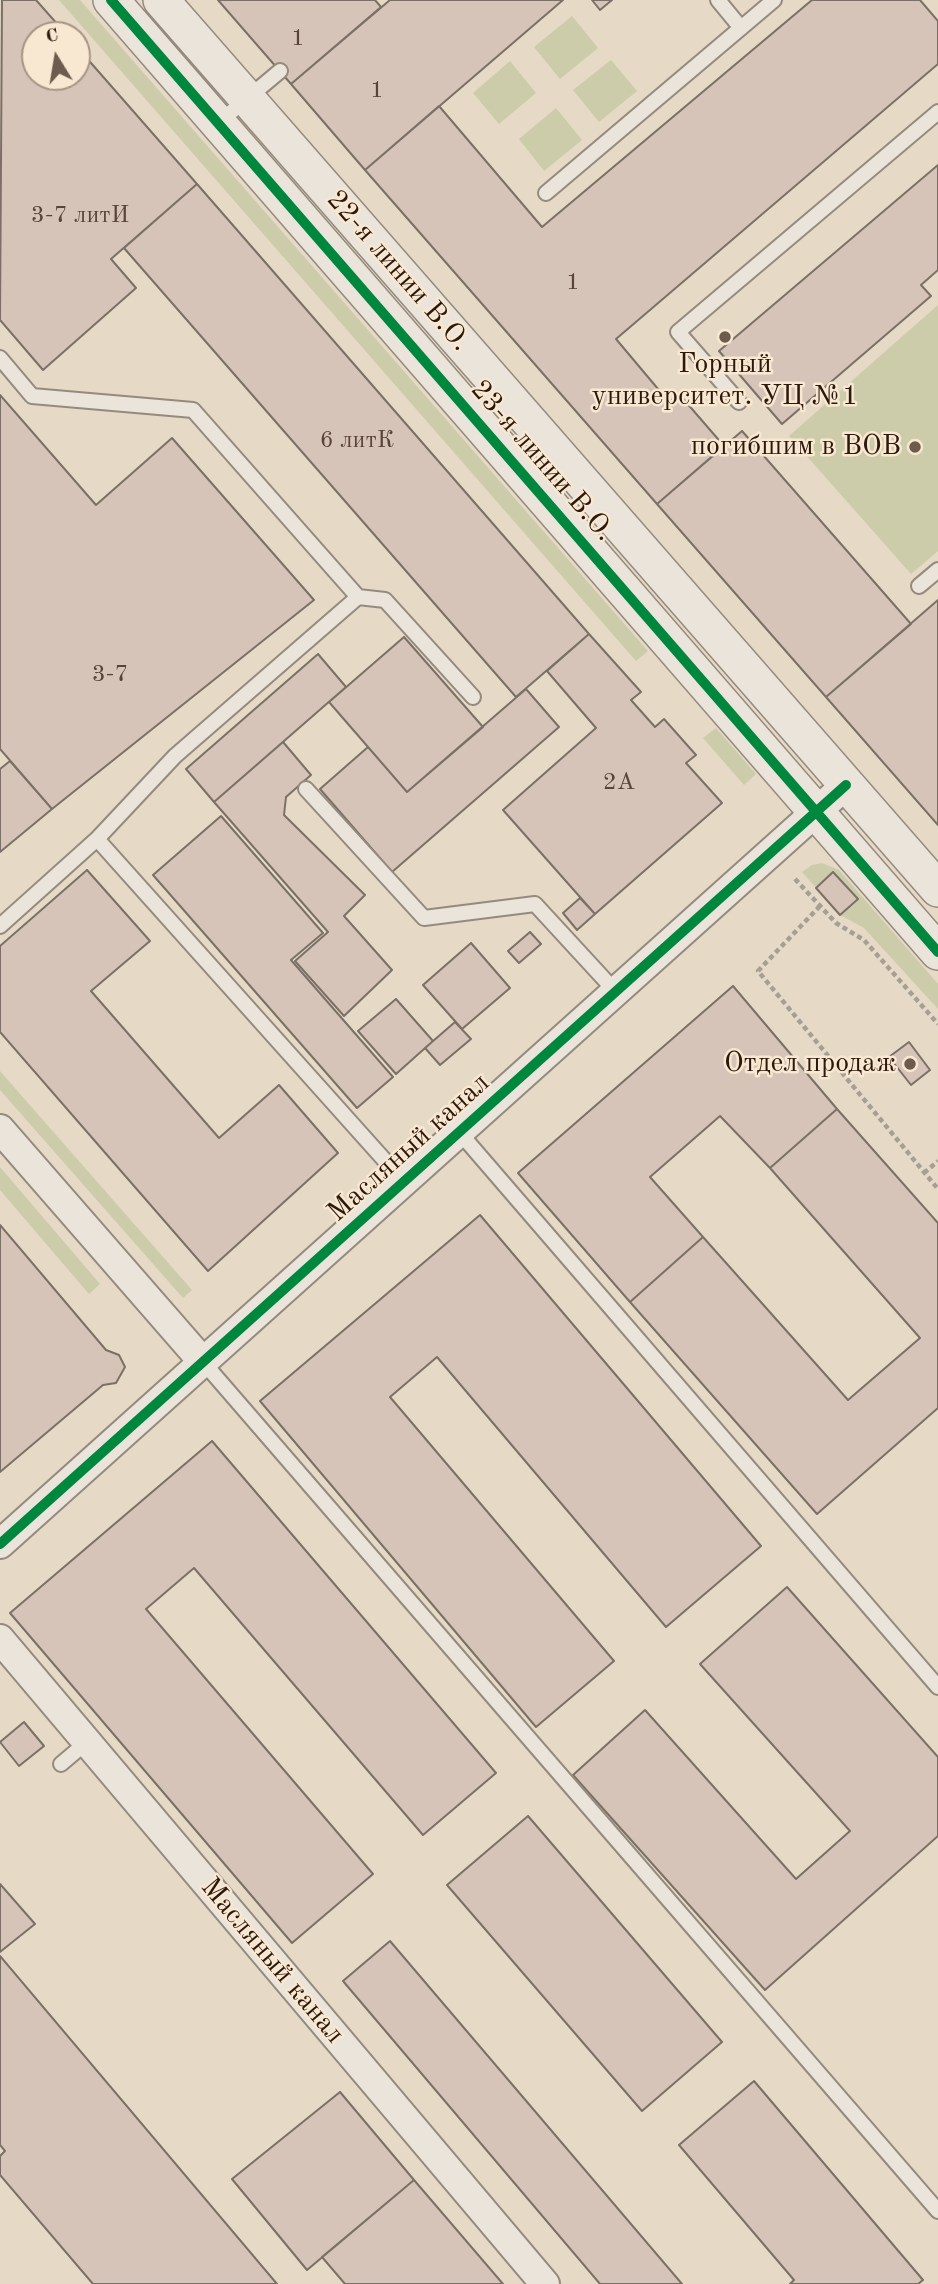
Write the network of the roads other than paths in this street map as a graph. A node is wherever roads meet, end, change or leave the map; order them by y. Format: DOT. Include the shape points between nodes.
graph roads {
  1 [pos="111,0"];
  2 [pos="162,0"];
  3 [pos="718,0"];
  4 [pos="774,0"];
  5 [pos="741,28"];
  6 [pos="280,71"];
  7 [pos="247,98"];
  8 [pos="938,112"];
  9 [pos="218,123"];
  10 [pos="546,193"];
  11 [pos="0,358"];
  12 [pos="739,402"];
  13 [pos="938,570"];
  14 [pos="919,586"];
  15 [pos="358,597"];
  16 [pos="473,697"];
  17 [pos="846,785"];
  18 [pos="306,789"];
  19 [pos="816,812"];
  20 [pos="97,839"];
  21 [pos="938,889"];
  22 [pos="0,926"];
  23 [pos="938,952"];
  24 [pos="616,992"];
  25 [pos="0,1129"];
  26 [pos="460,1133"];
  27 [pos="405,1182"];
  28 [pos="204,1363"];
  29 [pos="0,1544"];
  30 [pos="0,1639"];
  31 [pos="938,1687"];
  32 [pos="87,1742"];
  33 [pos="61,1764"];
  34 [pos="938,2211"];
  35 [pos="545,2284"];
  1 -- 9 [label="street, 23-я линии В.О."];
  2 -- 7 [label="street, 22-я линии В.О."];
  3 -- 5 [label="lane"];
  4 -- 5 [label="lane"];
  5 -- 10 [label="lane"];
  6 -- 7 [label="lane"];
  7 -- 9 [label="lane"];
  7 -- 17 [label="street, 22-я линии В.О."];
  8 -- 12 [label="lane" via="678,332"];
  9 -- 19 [label="street, 23-я линии В.О."];
  11 -- 15 [label="lane" via="32,396 193,410"];
  13 -- 14 [label="lane"];
  15 -- 16 [label="lane" via="385,600"];
  15 -- 20 [label="lane" via="175,756"];
  17 -- 19 [label="street, Масляный канал"];
  17 -- 21 [label="street, 22-я линии В.О."];
  18 -- 24 [label="lane" via="424,918 535,904"];
  19 -- 23 [label="street, 23-я линии В.О."];
  19 -- 24 [label="street, Масляный канал"];
  20 -- 22 [label="lane"];
  20 -- 27 [label="lane"];
  24 -- 26 [label="street, Масляный канал"];
  25 -- 28 [label="street"];
  26 -- 27 [label="street, Масляный канал"];
  26 -- 31 [label="lane"];
  27 -- 28 [label="street, Масляный канал"];
  28 -- 29 [label="street, Масляный канал"];
  28 -- 34 [label="lane"];
  30 -- 32 [label="street, Масляный канал"];
  32 -- 33 [label="lane"];
  32 -- 35 [label="street, Масляный канал"];
}
